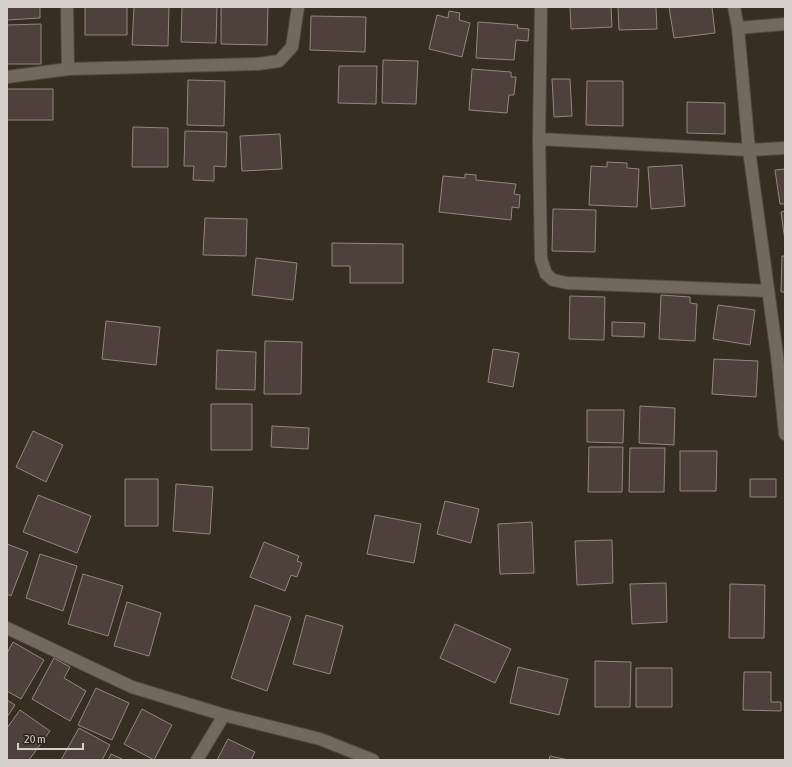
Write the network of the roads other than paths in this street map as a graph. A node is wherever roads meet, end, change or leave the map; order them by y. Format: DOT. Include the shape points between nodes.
graph roads {
  1 [pos="67,7"];
  2 [pos="298,7"];
  3 [pos="541,7"];
  4 [pos="734,7"];
  5 [pos="785,24"];
  6 [pos="738,28"];
  7 [pos="68,69"];
  8 [pos="7,77"];
  9 [pos="539,139"];
  10 [pos="785,148"];
  11 [pos="749,150"];
  12 [pos="768,291"];
  13 [pos="785,434"];
  14 [pos="7,628"];
  15 [pos="224,715"];
  16 [pos="197,760"];
  17 [pos="373,760"];
  1 -- 7 [label="street"];
  2 -- 7 [label="street" via="292,47 279,61 258,64"];
  3 -- 9 [label="street"];
  4 -- 6 [label="street"];
  5 -- 6 [label="street"];
  6 -- 11 [label="street"];
  7 -- 8 [label="street"];
  9 -- 11 [label="street"];
  9 -- 12 [label="street" via="541,259 546,274 553,280 567,283"];
  10 -- 11 [label="street"];
  11 -- 12 [label="street"];
  12 -- 13 [label="street"];
  14 -- 15 [label="street" via="132,688"];
  15 -- 16 [label="street"];
  15 -- 17 [label="street" via="320,739"];
}
